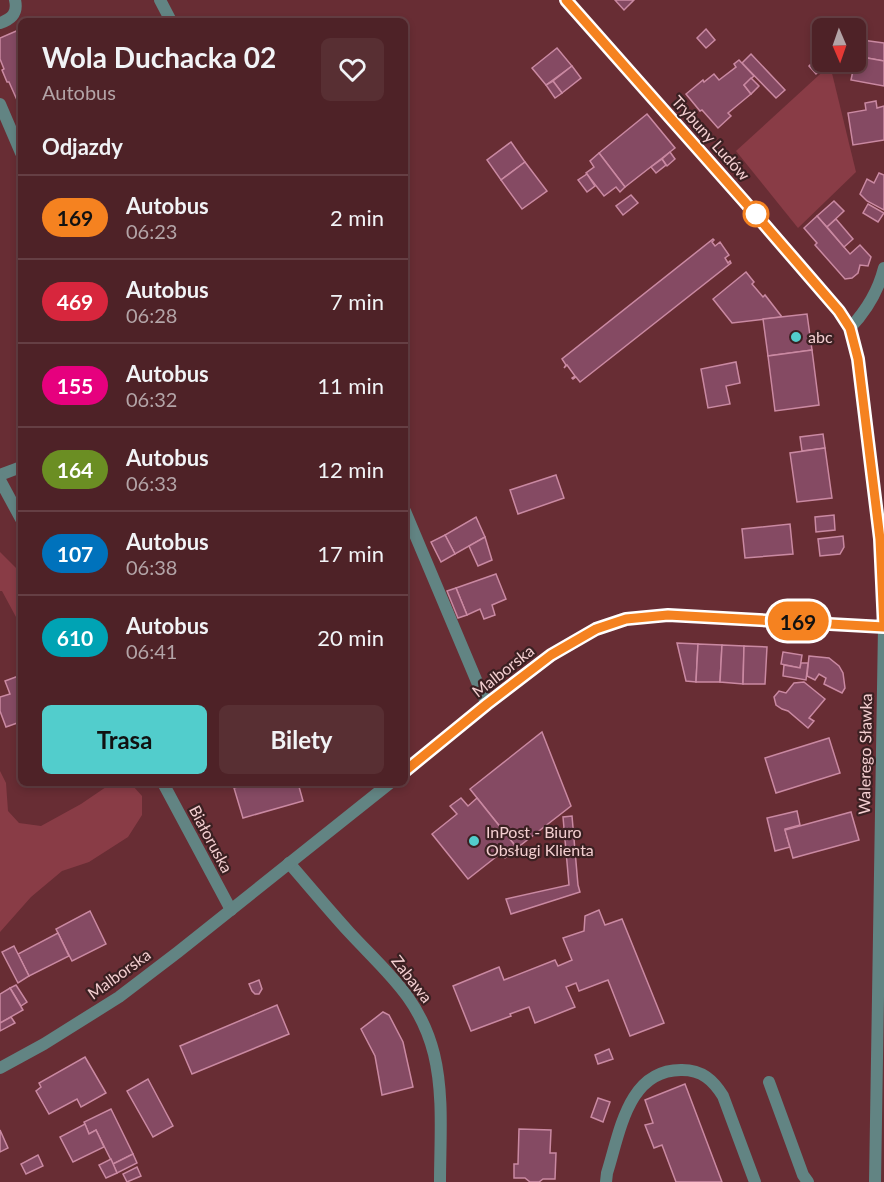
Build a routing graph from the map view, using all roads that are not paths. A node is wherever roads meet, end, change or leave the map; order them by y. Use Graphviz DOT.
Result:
graph roads {
  1 [pos="15,0"];
  2 [pos="160,0"];
  3 [pos="566,0"];
  4 [pos="169,18"];
  5 [pos="0,23"];
  6 [pos="0,104"];
  7 [pos="17,131"];
  8 [pos="884,268"];
  9 [pos="850,328"];
  10 [pos="18,469"];
  11 [pos="0,478"];
  12 [pos="18,513"];
  13 [pos="408,517"];
  14 [pos="884,627"];
  15 [pos="487,704"];
  16 [pos="408,769"];
  17 [pos="164,786"];
  18 [pos="386,786"];
  19 [pos="289,863"];
  20 [pos="231,910"];
  21 [pos="881,981"];
  22 [pos="0,1068"];
  23 [pos="768,1082"];
  24 [pos="440,1182"];
  25 [pos="606,1182"];
  26 [pos="755,1182"];
  27 [pos="808,1182"];
  28 [pos="875,1182"];
  1 -- 5 [label="street"];
  2 -- 4 [label="street"];
  3 -- 9 [label="street, Trybuny Ludów"];
  6 -- 7 [label="street"];
  8 -- 9 [label="street"];
  9 -- 14 [label="street, Walerego Sławka"];
  10 -- 11 [label="street"];
  11 -- 12 [label="street"];
  13 -- 15 [label="street"];
  14 -- 15 [label="street, Malborska"];
  14 -- 21 [label="street, Walerego Sławka"];
  15 -- 16 [label="street, Malborska"];
  17 -- 20 [label="street, Białoruska"];
  18 -- 19 [label="street, Malborska"];
  19 -- 20 [label="street, Malborska"];
  19 -- 24 [label="street, Zabawa"];
  20 -- 22 [label="street, Malborska"];
  21 -- 28 [label="street, Walerego Sławka"];
  23 -- 27 [label="street"];
  25 -- 26 [label="street"];
}
